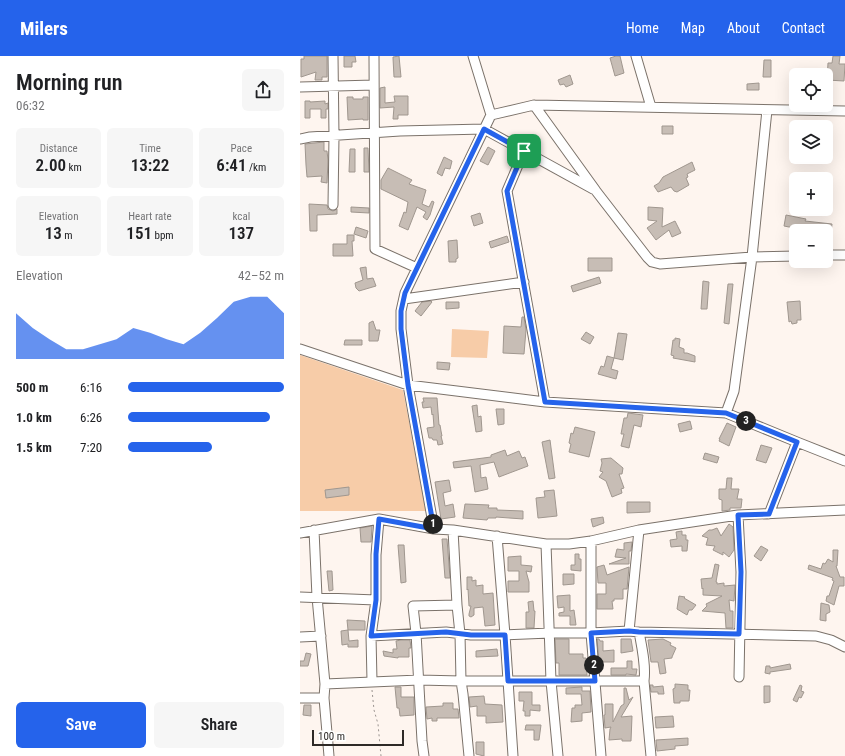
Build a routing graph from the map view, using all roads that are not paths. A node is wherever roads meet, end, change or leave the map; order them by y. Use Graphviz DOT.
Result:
graph roads {
  1 [pos="333,56"];
  2 [pos="374,56"];
  3 [pos="474,56"];
  4 [pos="636,56"];
  5 [pos="374,85"];
  6 [pos="334,86"];
  7 [pos="300,87"];
  8 [pos="534,105"];
  9 [pos="651,107"];
  10 [pos="767,110"];
  11 [pos="845,111"];
  12 [pos="491,115"];
  13 [pos="484,129"];
  14 [pos="375,133"];
  15 [pos="334,136"];
  16 [pos="300,139"];
  17 [pos="524,151"];
  18 [pos="596,191"];
  19 [pos="333,205"];
  20 [pos="833,255"];
  21 [pos="845,255"];
  22 [pos="789,256"];
  23 [pos="752,257"];
  24 [pos="417,268"];
  25 [pos="524,282"];
  26 [pos="404,299"];
  27 [pos="300,348"];
  28 [pos="408,385"];
  29 [pos="545,402"];
  30 [pos="726,413"];
  31 [pos="797,442"];
  32 [pos="845,461"];
  33 [pos="845,510"];
  34 [pos="769,514"];
  35 [pos="738,515"];
  36 [pos="379,519"];
  37 [pos="434,529"];
  38 [pos="314,530"];
  39 [pos="453,530"];
  40 [pos="639,530"];
  41 [pos="300,533"];
  42 [pos="497,536"];
  43 [pos="591,541"];
  44 [pos="546,544"];
  45 [pos="300,597"];
  46 [pos="317,597"];
  47 [pos="376,600"];
  48 [pos="457,605"];
  49 [pos="629,631"];
  50 [pos="639,632"];
  51 [pos="416,633"];
  52 [pos="550,633"];
  53 [pos="591,633"];
  54 [pos="460,634"];
  55 [pos="739,634"];
  56 [pos="505,635"];
  57 [pos="321,636"];
  58 [pos="371,636"];
  59 [pos="300,637"];
  60 [pos="845,647"];
  61 [pos="739,677"];
  62 [pos="419,680"];
  63 [pos="372,681"];
  64 [pos="461,681"];
  65 [pos="508,681"];
  66 [pos="551,681"];
  67 [pos="595,681"];
  68 [pos="644,681"];
  69 [pos="325,684"];
  70 [pos="300,698"];
  71 [pos="324,698"];
  72 [pos="328,756"];
  73 [pos="424,756"];
  74 [pos="469,756"];
  75 [pos="513,756"];
  76 [pos="558,756"];
  77 [pos="601,756"];
  78 [pos="651,756"];
  1 -- 6 [label="street"];
  2 -- 5 [label="street"];
  3 -- 12 [label="street"];
  4 -- 9 [label="street"];
  5 -- 6 [label="street"];
  5 -- 14 [label="street"];
  6 -- 7 [label="street"];
  6 -- 15 [label="street"];
  8 -- 9 [label="street"];
  8 -- 12 [label="street"];
  8 -- 18 [label="street"];
  9 -- 10 [label="street"];
  10 -- 11 [label="street"];
  10 -- 23 [label="street"];
  12 -- 13 [label="street"];
  13 -- 14 [label="street"];
  13 -- 17 [label="street"];
  13 -- 24 [label="street"];
  14 -- 15 [label="street"];
  14 -- 24 [label="street"];
  15 -- 16 [label="street"];
  15 -- 19 [label="street"];
  17 -- 18 [label="street"];
  17 -- 25 [label="street"];
  18 -- 23 [label="street"];
  20 -- 21 [label="street"];
  22 -- 23 [label="street"];
  23 -- 30 [label="street"];
  24 -- 26 [label="street"];
  25 -- 26 [label="street"];
  25 -- 29 [label="street"];
  26 -- 28 [label="street"];
  27 -- 28 [label="street"];
  28 -- 29 [label="street"];
  28 -- 37 [label="street"];
  29 -- 30 [label="street"];
  30 -- 31 [label="street"];
  31 -- 32 [label="street"];
  31 -- 34 [label="street"];
  33 -- 34 [label="street"];
  34 -- 35 [label="street"];
  35 -- 40 [label="street"];
  35 -- 55 [label="street"];
  36 -- 37 [label="street"];
  36 -- 38 [label="street"];
  36 -- 47 [label="street"];
  37 -- 39 [label="street"];
  38 -- 41 [label="street"];
  38 -- 46 [label="street"];
  39 -- 42 [label="street"];
  39 -- 48 [label="street"];
  40 -- 43 [label="street"];
  40 -- 49 [label="street"];
  42 -- 44 [label="street"];
  42 -- 56 [label="street"];
  43 -- 44 [label="street"];
  43 -- 53 [label="street"];
  44 -- 52 [label="street"];
  45 -- 46 [label="street"];
  46 -- 47 [label="street"];
  46 -- 57 [label="street"];
  47 -- 58 [label="street"];
  48 -- 51 [label="street"];
  48 -- 54 [label="street"];
  49 -- 50 [label="street"];
  49 -- 53 [label="street"];
  50 -- 55 [label="street"];
  50 -- 68 [label="street"];
  51 -- 54 [label="street"];
  51 -- 58 [label="street"];
  51 -- 62 [label="street"];
  52 -- 53 [label="street"];
  52 -- 56 [label="street"];
  52 -- 66 [label="street"];
  53 -- 67 [label="street"];
  54 -- 56 [label="street"];
  54 -- 64 [label="street"];
  55 -- 60 [label="street"];
  55 -- 61 [label="street"];
  56 -- 65 [label="street"];
  57 -- 59 [label="street"];
  57 -- 69 [label="street"];
  58 -- 63 [label="street"];
  62 -- 63 [label="street"];
  62 -- 64 [label="street"];
  62 -- 73 [label="street"];
  63 -- 69 [label="street"];
  64 -- 65 [label="street"];
  64 -- 74 [label="street"];
  65 -- 66 [label="street"];
  65 -- 75 [label="street"];
  66 -- 67 [label="street"];
  66 -- 76 [label="street"];
  67 -- 68 [label="street"];
  67 -- 77 [label="street"];
  68 -- 78 [label="street"];
  69 -- 71 [label="street"];
  70 -- 71 [label="street"];
  71 -- 72 [label="street"];
}
